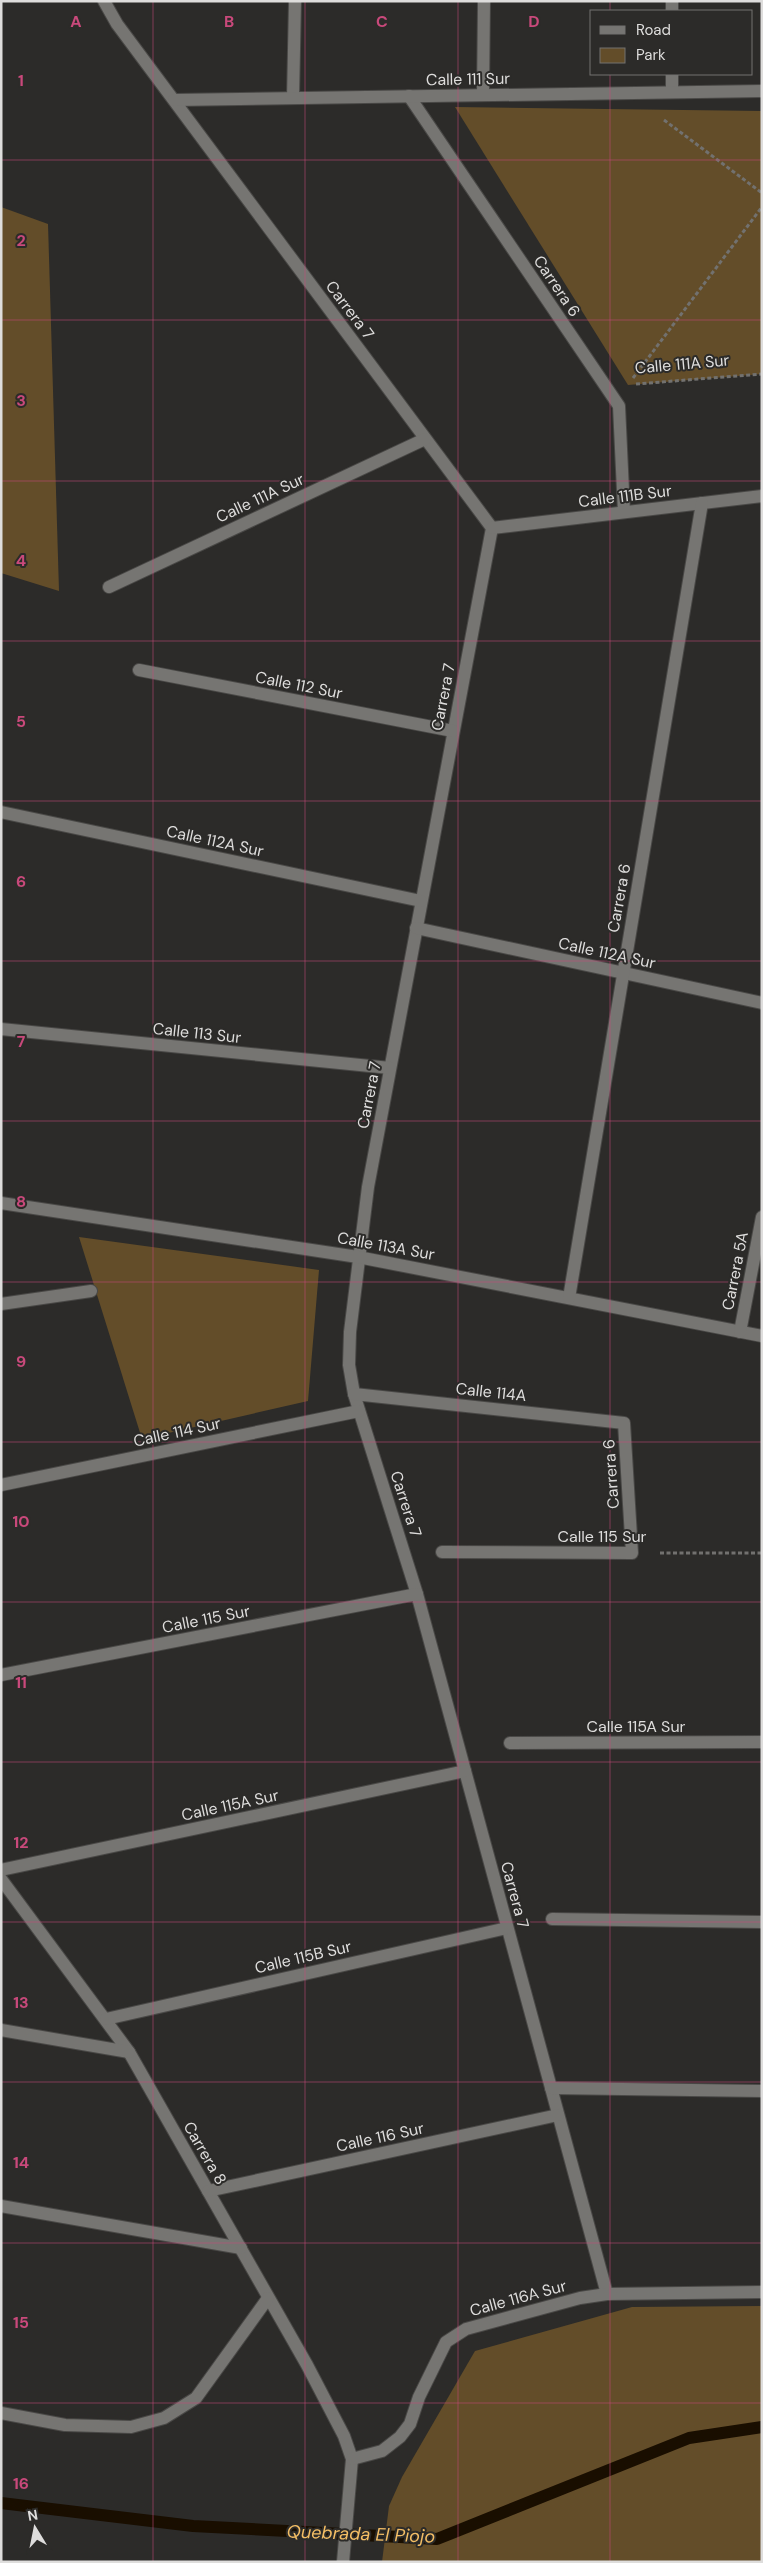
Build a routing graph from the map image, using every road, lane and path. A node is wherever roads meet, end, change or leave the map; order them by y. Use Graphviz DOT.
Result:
graph roads {
  1 [pos="104,1"];
  2 [pos="294,1"];
  3 [pos="484,1"];
  4 [pos="672,75"];
  5 [pos="762,91"];
  6 [pos="672,92"];
  7 [pos="628,93"];
  8 [pos="410,96"];
  9 [pos="483,96"];
  10 [pos="293,98"];
  11 [pos="174,100"];
  12 [pos="762,193"];
  13 [pos="762,207"];
  14 [pos="762,374"];
  15 [pos="425,439"];
  16 [pos="762,496"];
  17 [pos="702,503"];
  18 [pos="624,512"];
  19 [pos="492,528"];
  20 [pos="108,587"];
  21 [pos="139,670"];
  22 [pos="454,732"];
  23 [pos="1,812"];
  24 [pos="421,901"];
  25 [pos="416,928"];
  26 [pos="622,972"];
  27 [pos="762,1003"];
  28 [pos="1,1029"];
  29 [pos="390,1068"];
  30 [pos="1,1203"];
  31 [pos="762,1216"];
  32 [pos="358,1257"];
  33 [pos="91,1291"];
  34 [pos="569,1298"];
  35 [pos="1,1304"];
  36 [pos="740,1332"];
  37 [pos="762,1336"];
  38 [pos="354,1394"];
  39 [pos="359,1411"];
  40 [pos="624,1423"];
  41 [pos="1,1486"];
  42 [pos="442,1552"];
  43 [pos="632,1553"];
  44 [pos="762,1553"];
  45 [pos="417,1594"];
  46 [pos="1,1675"];
  47 [pos="762,1742"];
  48 [pos="510,1743"];
  49 [pos="465,1771"];
  50 [pos="1,1870"];
  51 [pos="1,1879"];
  52 [pos="552,1919"];
  53 [pos="762,1922"];
  54 [pos="507,1928"];
  55 [pos="106,2019"];
  56 [pos="1,2030"];
  57 [pos="129,2052"];
  58 [pos="551,2088"];
  59 [pos="762,2091"];
  60 [pos="558,2115"];
  61 [pos="208,2191"];
  62 [pos="1,2206"];
  63 [pos="241,2248"];
  64 [pos="762,2292"];
  65 [pos="607,2294"];
  66 [pos="268,2298"];
  67 [pos="1,2413"];
  68 [pos="352,2459"];
  69 [pos="343,2562"];
  1 -- 11 [label="street, Carrera 7"];
  2 -- 10 [label="street"];
  3 -- 9 [label="street"];
  4 -- 6 [label="street"];
  5 -- 6 [label="street, Calle 111 Sur"];
  6 -- 7 [label="street, Calle 111 Sur"];
  7 -- 9 [label="street, Calle 111 Sur"];
  7 -- 12 [label="path"];
  8 -- 9 [label="street, Calle 111 Sur"];
  8 -- 10 [label="street, Calle 111 Sur"];
  8 -- 18 [label="street, Carrera 6"];
  10 -- 11 [label="street, Calle 111 Sur"];
  11 -- 15 [label="street, Carrera 7"];
  13 -- 14 [label="path, Calle 111A Sur"];
  15 -- 19 [label="street, Carrera 7"];
  15 -- 20 [label="street, Calle 111A Sur"];
  16 -- 17 [label="street, Calle 111B Sur"];
  17 -- 18 [label="street, Calle 111B Sur"];
  17 -- 26 [label="street, Carrera 6"];
  18 -- 19 [label="street, Calle 111B Sur"];
  19 -- 22 [label="street, Carrera 7"];
  21 -- 22 [label="street, Calle 112 Sur"];
  22 -- 24 [label="street, Carrera 7"];
  23 -- 24 [label="street, Calle 112A Sur"];
  24 -- 25 [label="street, Carrera 7"];
  25 -- 26 [label="street, Calle 112A Sur"];
  25 -- 29 [label="street, Carrera 7"];
  26 -- 27 [label="street, Calle 112A Sur"];
  26 -- 34 [label="street, Carrera 6"];
  28 -- 29 [label="street, Calle 113 Sur"];
  29 -- 32 [label="street, Carrera 7"];
  30 -- 32 [label="street, Calle 113A Sur"];
  31 -- 36 [label="street, Carrera 5A"];
  32 -- 34 [label="street, Calle 113A Sur"];
  32 -- 38 [label="street, Carrera 7"];
  33 -- 35 [label="street"];
  34 -- 36 [label="street, Calle 113A Sur"];
  36 -- 37 [label="street, Calle 113A Sur"];
  38 -- 39 [label="street, Carrera 7"];
  38 -- 40 [label="street, Calle 114A"];
  39 -- 41 [label="street, Calle 114 Sur"];
  39 -- 45 [label="street, Carrera 7"];
  40 -- 43 [label="street, Carrera 6"];
  42 -- 43 [label="street, Calle 115 Sur"];
  43 -- 44 [label="path, Calle 115 Sur"];
  45 -- 46 [label="street, Calle 115 Sur"];
  45 -- 49 [label="street, Carrera 7"];
  47 -- 48 [label="street, Calle 115A Sur"];
  49 -- 50 [label="street, Calle 115A Sur"];
  49 -- 54 [label="street, Carrera 7"];
  51 -- 55 [label="street, Carrera 8"];
  52 -- 53 [label="street"];
  54 -- 55 [label="street, Calle 115B Sur"];
  54 -- 58 [label="street, Carrera 7"];
  55 -- 57 [label="street, Carrera 8"];
  56 -- 57 [label="street"];
  57 -- 61 [label="street, Carrera 8"];
  58 -- 59 [label="street"];
  58 -- 60 [label="street, Carrera 7"];
  60 -- 61 [label="street, Calle 116 Sur"];
  60 -- 65 [label="street, Carrera 7"];
  61 -- 63 [label="street, Carrera 8"];
  62 -- 63 [label="street"];
  63 -- 66 [label="street, Carrera 8"];
  64 -- 65 [label="street, Calle 116A Sur"];
  65 -- 68 [label="street, Calle 116A Sur"];
  66 -- 67 [label="street"];
  66 -- 68 [label="street, Carrera 8"];
  68 -- 69 [label="street"];
}
